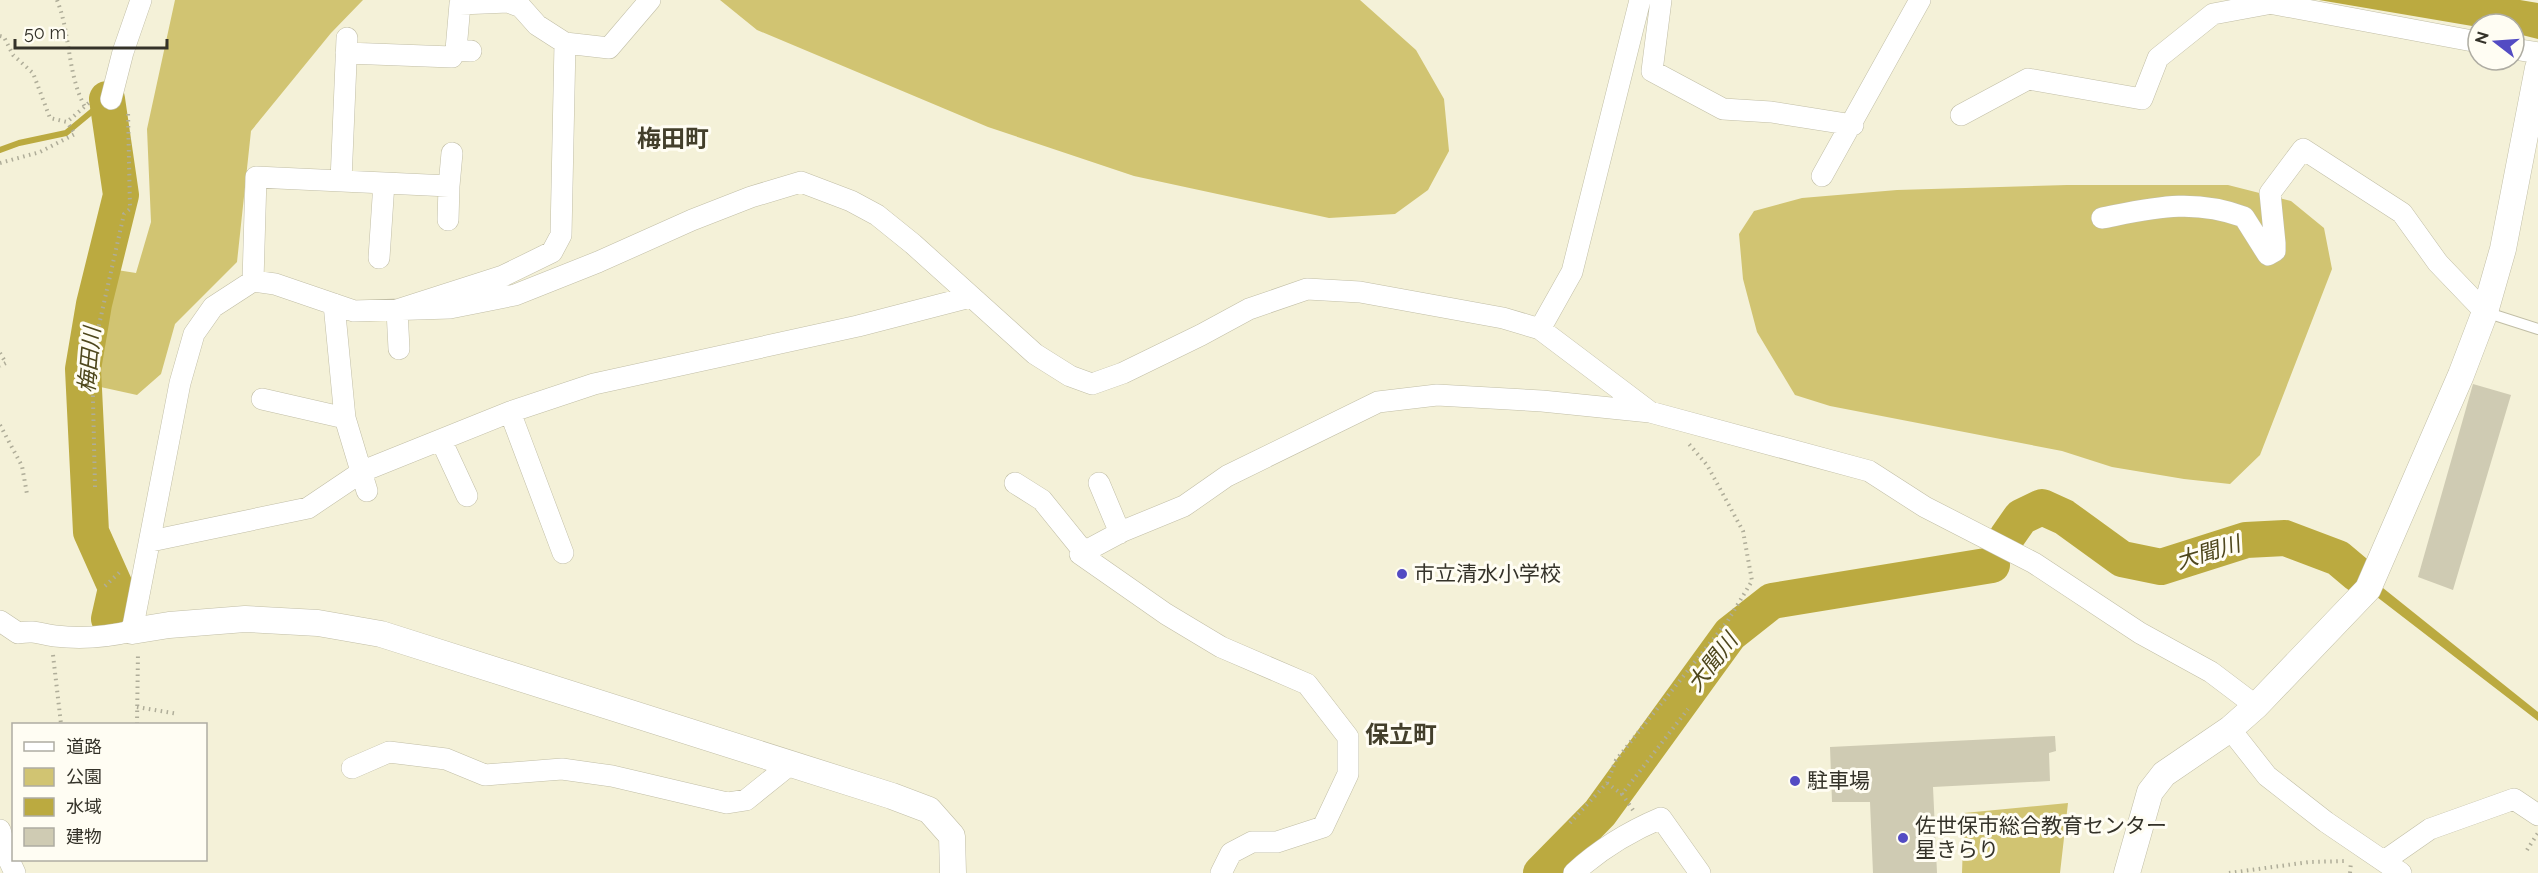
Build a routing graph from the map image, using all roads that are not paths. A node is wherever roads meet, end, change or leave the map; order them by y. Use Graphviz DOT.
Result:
graph roads {
  1 [pos="141,0"];
  2 [pos="650,0"];
  3 [pos="1640,0"];
  4 [pos="1661,0"];
  5 [pos="1920,0"];
  6 [pos="2260,2"];
  7 [pos="2466,40"];
  8 [pos="565,43"];
  9 [pos="2538,68"];
  10 [pos="120,103"];
  11 [pos="1960,115"];
  12 [pos="1853,125"];
  13 [pos="452,153"];
  14 [pos="1822,176"];
  15 [pos="341,181"];
  16 [pos="384,183"];
  17 [pos="449,186"];
  18 [pos="2102,218"];
  19 [pos="448,220"];
  20 [pos="373,248"];
  21 [pos="253,281"];
  22 [pos="970,297"];
  23 [pos="334,304"];
  24 [pos="397,310"];
  25 [pos="2485,312"];
  26 [pos="1540,329"];
  27 [pos="2538,329"];
  28 [pos="399,349"];
  29 [pos="262,399"];
  30 [pos="510,412"];
  31 [pos="1650,412"];
  32 [pos="345,418"];
  33 [pos="441,440"];
  34 [pos="365,481"];
  35 [pos="1015,483"];
  36 [pos="1099,483"];
  37 [pos="466,496"];
  38 [pos="1120,533"];
  39 [pos="152,541"];
  40 [pos="1084,552"];
  41 [pos="563,553"];
  42 [pos="0,621"];
  43 [pos="132,631"];
  44 [pos="2256,706"];
  45 [pos="2230,729"];
  46 [pos="792,763"];
  47 [pos="351,768"];
  48 [pos="2538,815"];
  49 [pos="0,830"];
  50 [pos="2392,867"];
  51 [pos="15,873"];
  52 [pos="953,873"];
  53 [pos="1221,873"];
  54 [pos="1574,873"];
  55 [pos="1700,873"];
  56 [pos="2127,873"];
  1 -- 10 [label="street"];
  2 -- 8 [label="street"];
  3 -- 26 [label="street"];
  4 -- 12 [label="street"];
  5 -- 12 [label="street"];
  6 -- 7 [label="street"];
  6 -- 11 [label="street"];
  8 -- 15 [label="street"];
  8 -- 24 [label="street"];
  9 -- 25 [label="street"];
  12 -- 14 [label="street"];
  13 -- 17 [label="street"];
  15 -- 16 [label="street"];
  15 -- 21 [label="street"];
  16 -- 17 [label="street"];
  16 -- 20 [label="street"];
  17 -- 19 [label="street"];
  18 -- 25 [label="street"];
  21 -- 23 [label="street"];
  21 -- 39 [label="street"];
  22 -- 24 [label="street"];
  22 -- 26 [label="street"];
  22 -- 30 [label="street"];
  23 -- 24 [label="street"];
  23 -- 32 [label="street"];
  24 -- 28 [label="street"];
  25 -- 27 [label="lane"];
  25 -- 44 [label="street"];
  26 -- 31 [label="street"];
  29 -- 32 [label="street"];
  30 -- 33 [label="street"];
  30 -- 41 [label="street"];
  31 -- 38 [label="street"];
  31 -- 44 [label="street"];
  32 -- 34 [label="street"];
  33 -- 34 [label="street"];
  33 -- 37 [label="street"];
  34 -- 39 [label="street"];
  35 -- 40 [label="street"];
  36 -- 38 [label="street"];
  38 -- 40 [label="street"];
  39 -- 43 [label="street"];
  40 -- 53 [label="street"];
  42 -- 43 [label="street"];
  43 -- 46 [label="street"];
  44 -- 45 [label="street"];
  45 -- 50 [label="street"];
  45 -- 56 [label="street"];
  46 -- 47 [label="street"];
  46 -- 52 [label="street"];
  48 -- 50 [label="street"];
  49 -- 51 [label="street"];
  54 -- 55 [label="street"];
}
